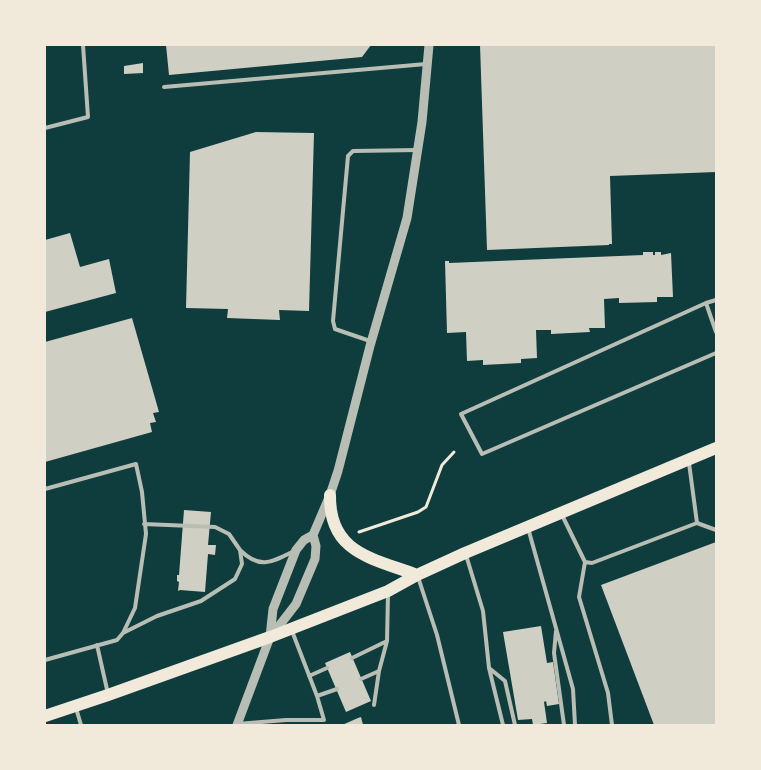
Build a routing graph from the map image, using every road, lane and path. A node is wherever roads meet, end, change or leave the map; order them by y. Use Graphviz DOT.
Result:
graph roads {
  1 [pos="83,45"];
  2 [pos="429,45"];
  3 [pos="428,64"];
  4 [pos="164,87"];
  5 [pos="45,128"];
  6 [pos="417,150"];
  7 [pos="716,300"];
  8 [pos="706,303"];
  9 [pos="716,332"];
  10 [pos="372,342"];
  11 [pos="716,353"];
  12 [pos="716,448"];
  13 [pos="454,452"];
  14 [pos="688,459"];
  15 [pos="45,489"];
  16 [pos="330,495"];
  17 [pos="561,513"];
  18 [pos="697,523"];
  19 [pos="144,524"];
  20 [pos="528,527"];
  21 [pos="716,530"];
  22 [pos="359,532"];
  23 [pos="314,535"];
  24 [pos="240,550"];
  25 [pos="296,550"];
  26 [pos="465,553"];
  27 [pos="585,562"];
  28 [pos="417,575"];
  29 [pos="388,591"];
  30 [pos="556,628"];
  31 [pos="291,629"];
  32 [pos="123,633"];
  33 [pos="270,637"];
  34 [pos="387,642"];
  35 [pos="97,645"];
  36 [pos="352,658"];
  37 [pos="45,660"];
  38 [pos="327,668"];
  39 [pos="489,668"];
  40 [pos="380,670"];
  41 [pos="309,676"];
  42 [pos="361,678"];
  43 [pos="336,689"];
  44 [pos="108,695"];
  45 [pos="317,696"];
  46 [pos="374,705"];
  47 [pos="76,706"];
  48 [pos="45,716"];
  49 [pos="81,725"];
  50 [pos="237,725"];
  51 [pos="458,725"];
  52 [pos="503,725"];
  53 [pos="515,725"];
  54 [pos="564,725"];
  55 [pos="575,725"];
  56 [pos="612,725"];
  1 -- 5 [label="lane"];
  2 -- 3 [label="street"];
  3 -- 4 [label="lane"];
  3 -- 6 [label="street"];
  6 -- 10 [label="street"];
  6 -- 10 [label="lane"];
  7 -- 8 [label="lane"];
  8 -- 9 [label="lane"];
  8 -- 11 [label="lane"];
  10 -- 16 [label="street"];
  12 -- 14 [label="main road"];
  13 -- 22 [label="path"];
  14 -- 17 [label="main road"];
  14 -- 18 [label="lane"];
  15 -- 19 [label="lane"];
  16 -- 23 [label="street"];
  16 -- 28 [label="main road"];
  17 -- 20 [label="main road"];
  17 -- 27 [label="lane"];
  18 -- 21 [label="lane"];
  18 -- 27 [label="lane"];
  19 -- 24 [label="lane"];
  19 -- 32 [label="lane"];
  20 -- 26 [label="main road"];
  20 -- 30 [label="lane"];
  23 -- 25 [label="street"];
  23 -- 33 [label="street"];
  24 -- 25 [label="lane"];
  24 -- 32 [label="lane"];
  25 -- 33 [label="street"];
  26 -- 28 [label="main road"];
  26 -- 39 [label="lane"];
  27 -- 56 [label="lane"];
  28 -- 29 [label="main road"];
  28 -- 51 [label="lane"];
  29 -- 31 [label="main road"];
  29 -- 34 [label="lane"];
  30 -- 54 [label="lane"];
  30 -- 55 [label="lane"];
  31 -- 33 [label="main road"];
  31 -- 41 [label="lane"];
  32 -- 35 [label="lane"];
  33 -- 44 [label="main road"];
  33 -- 50 [label="street"];
  34 -- 36 [label="lane"];
  34 -- 40 [label="lane"];
  35 -- 37 [label="lane"];
  35 -- 44 [label="lane"];
  38 -- 41 [label="lane"];
  39 -- 52 [label="lane"];
  39 -- 53 [label="lane"];
  40 -- 42 [label="lane"];
  40 -- 46 [label="lane"];
  41 -- 45 [label="lane"];
  43 -- 45 [label="lane"];
  44 -- 47 [label="main road"];
  45 -- 50 [label="lane"];
  47 -- 48 [label="main road"];
  47 -- 49 [label="lane"];
}
